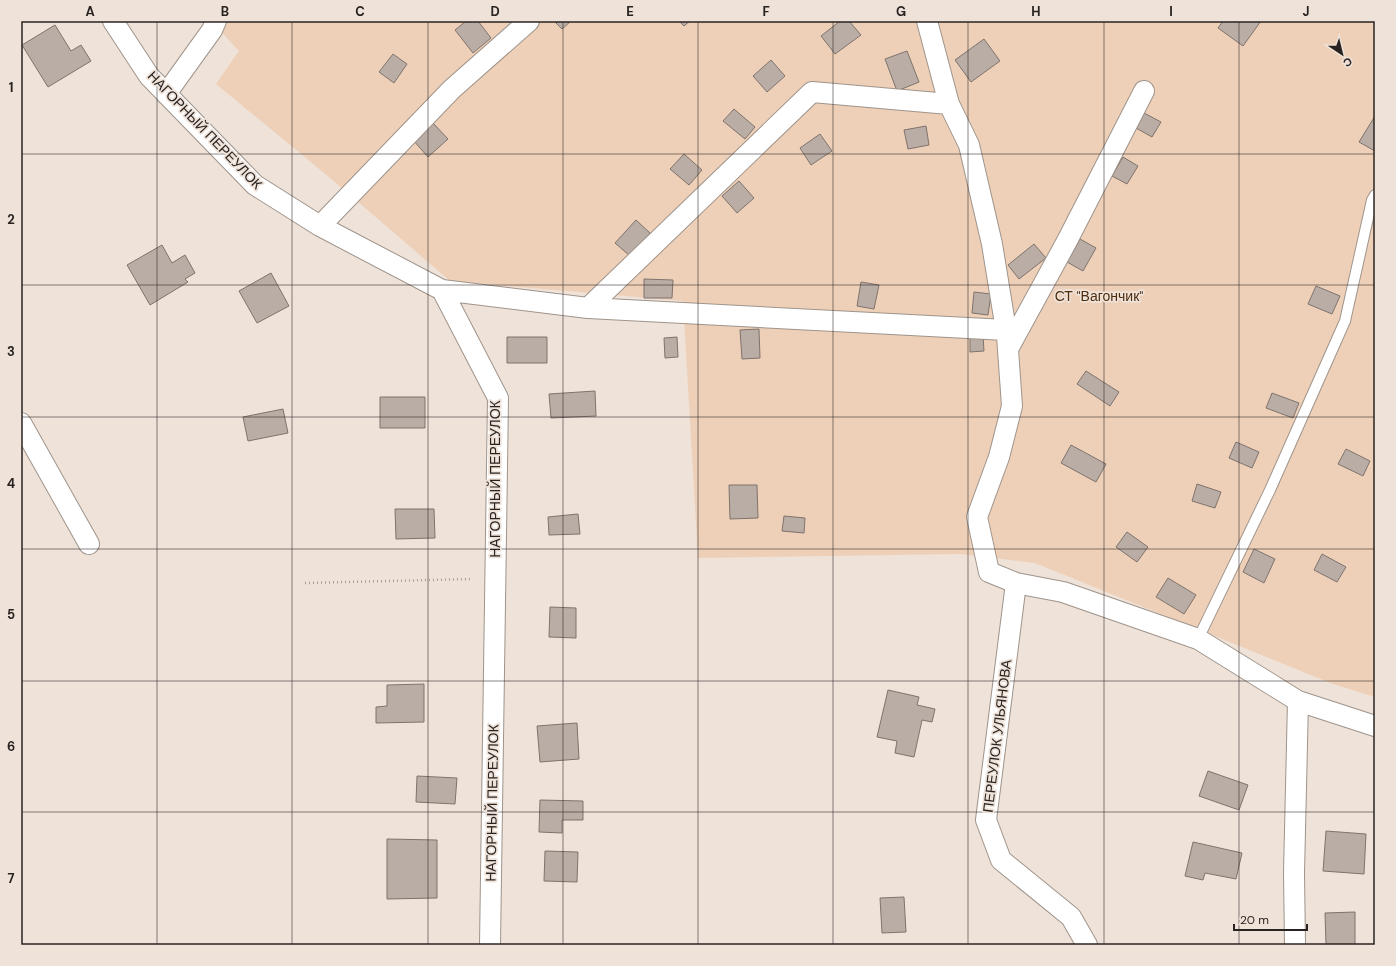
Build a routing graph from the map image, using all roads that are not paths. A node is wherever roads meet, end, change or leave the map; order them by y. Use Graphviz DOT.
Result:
graph roads {
  1 [pos="114,21"];
  2 [pos="216,21"];
  3 [pos="529,21"];
  4 [pos="927,21"];
  5 [pos="1144,91"];
  6 [pos="166,94"];
  7 [pos="949,104"];
  8 [pos="1375,195"];
  9 [pos="320,226"];
  10 [pos="442,290"];
  11 [pos="588,308"];
  12 [pos="1007,339"];
  13 [pos="21,423"];
  14 [pos="89,544"];
  15 [pos="1016,583"];
  16 [pos="1198,638"];
  17 [pos="1298,701"];
  18 [pos="1375,726"];
  19 [pos="490,945"];
  20 [pos="1087,945"];
  21 [pos="1295,945"];
  1 -- 6 [label="street, НАГОРНЫЙ ПЕРЕУЛОК"];
  2 -- 6 [label="street"];
  3 -- 9 [label="street"];
  4 -- 7 [label="street"];
  5 -- 12 [label="street"];
  6 -- 9 [label="street, НАГОРНЫЙ ПЕРЕУЛОК"];
  7 -- 11 [label="street"];
  7 -- 12 [label="street"];
  8 -- 16 [label="lane"];
  9 -- 10 [label="street, НАГОРНЫЙ ПЕРЕУЛОК"];
  10 -- 11 [label="street"];
  10 -- 19 [label="street, НАГОРНЫЙ ПЕРЕУЛОК"];
  11 -- 12 [label="street"];
  12 -- 15 [label="street"];
  13 -- 14 [label="street"];
  15 -- 16 [label="street"];
  15 -- 20 [label="street, ПЕРЕУЛОК УЛЬЯНОВА"];
  16 -- 17 [label="street"];
  17 -- 18 [label="street"];
  17 -- 21 [label="street"];
}
